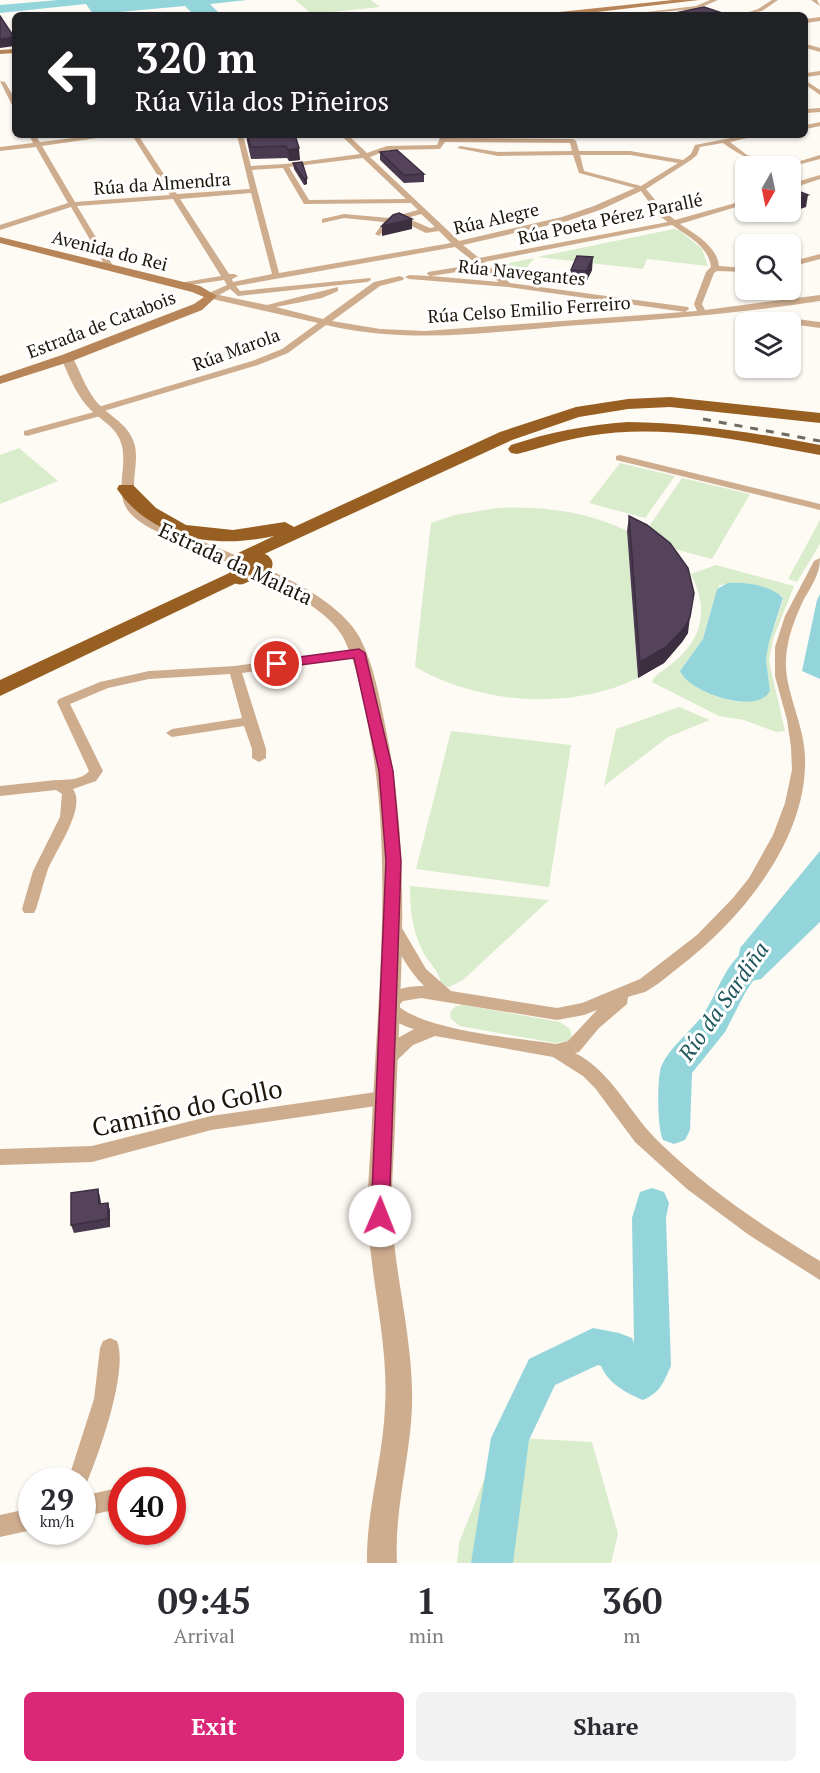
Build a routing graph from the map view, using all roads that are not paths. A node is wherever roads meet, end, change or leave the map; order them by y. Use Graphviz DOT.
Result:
graph roads {
  1 [pos="695,0"];
  2 [pos="815,0"];
  3 [pos="710,1"];
  4 [pos="757,1"];
  5 [pos="773,2"];
  6 [pos="820,4"];
  7 [pos="579,12"];
  8 [pos="652,12"];
  9 [pos="753,12"];
  10 [pos="3,82"];
  11 [pos="12,99"];
  12 [pos="34,138"];
  13 [pos="89,138"];
  14 [pos="137,138"];
  15 [pos="241,138"];
  16 [pos="347,138"];
  17 [pos="695,138"];
  18 [pos="740,138"];
  19 [pos="442,141"];
  20 [pos="724,141"];
  21 [pos="38,144"];
  22 [pos="697,146"];
  23 [pos="9,148"];
  24 [pos="0,149"];
  25 [pos="576,154"];
  26 [pos="366,155"];
  27 [pos="0,156"];
  28 [pos="745,156"];
  29 [pos="820,157"];
  30 [pos="277,159"];
  31 [pos="684,162"];
  32 [pos="248,164"];
  33 [pos="285,166"];
  34 [pos="801,167"];
  35 [pos="801,172"];
  36 [pos="820,178"];
  37 [pos="801,185"];
  38 [pos="642,188"];
  39 [pos="254,191"];
  40 [pos="175,197"];
  41 [pos="412,201"];
  42 [pos="307,202"];
  43 [pos="72,204"];
  44 [pos="735,207"];
  45 [pos="423,211"];
  46 [pos="344,216"];
  47 [pos="400,217"];
  48 [pos="389,220"];
  49 [pos="326,221"];
  50 [pos="676,224"];
  51 [pos="0,228"];
  52 [pos="441,228"];
  53 [pos="379,234"];
  54 [pos="0,240"];
  55 [pos="457,244"];
  56 [pos="818,258"];
  57 [pos="801,262"];
  58 [pos="482,263"];
  59 [pos="715,268"];
  60 [pos="111,269"];
  61 [pos="735,269"];
  62 [pos="275,272"];
  63 [pos="284,275"];
  64 [pos="226,276"];
  65 [pos="404,278"];
  66 [pos="213,280"];
  67 [pos="374,282"];
  68 [pos="179,285"];
  69 [pos="231,285"];
  70 [pos="508,285"];
  71 [pos="335,289"];
  72 [pos="211,296"];
  73 [pos="241,297"];
  74 [pos="820,298"];
  75 [pos="270,307"];
  76 [pos="717,312"];
  77 [pos="702,313"];
  78 [pos="326,321"];
  79 [pos="820,325"];
  80 [pos="67,358"];
  81 [pos="0,380"];
  82 [pos="820,401"];
  83 [pos="100,412"];
  84 [pos="820,418"];
  85 [pos="820,425"];
  86 [pos="27,433"];
  87 [pos="820,450"];
  88 [pos="620,458"];
  89 [pos="435,469"];
  90 [pos="458,470"];
  91 [pos="126,489"];
  92 [pos="820,507"];
  93 [pos="337,514"];
  94 [pos="820,561"];
  95 [pos="243,566"];
  96 [pos="359,653"];
  97 [pos="235,669"];
  98 [pos="0,674"];
  99 [pos="0,689"];
  100 [pos="249,721"];
  101 [pos="172,734"];
  102 [pos="259,758"];
  103 [pos="63,787"];
  104 [pos="0,791"];
  105 [pos="29,909"];
  106 [pos="391,920"];
  107 [pos="646,983"];
  108 [pos="447,995"];
  109 [pos="388,1007"];
  110 [pos="437,1029"];
  111 [pos="556,1051"];
  112 [pos="385,1060"];
  113 [pos="383,1098"];
  114 [pos="0,1157"];
  115 [pos="820,1271"];
  116 [pos="110,1348"];
  117 [pos="83,1467"];
  118 [pos="18,1522"];
  119 [pos="0,1526"];
  120 [pos="382,1563"];
  1 -- 7 [label="main road"];
  2 -- 6 [label="street"];
  3 -- 8 [label="street"];
  4 -- 5 [label="street"];
  5 -- 9 [label="street"];
  10 -- 11 [label="street"];
  12 -- 21 [label="street"];
  13 -- 21 [label="street"];
  14 -- 40 [label="street"];
  15 -- 32 [label="street"];
  16 -- 26 [label="street"];
  17 -- 22 [label="street"];
  18 -- 20 [label="street"];
  19 -- 25 [label="street"];
  19 -- 25 [label="street"];
  19 -- 26 [label="street"];
  20 -- 22 [label="street"];
  20 -- 28 [label="street"];
  21 -- 23 [label="street"];
  21 -- 43 [label="street"];
  22 -- 31 [label="street, Rúa Alegre"];
  23 -- 24 [label="street"];
  23 -- 27 [label="street"];
  25 -- 31 [label="street"];
  25 -- 38 [label="street"];
  26 -- 33 [label="street"];
  26 -- 41 [label="street"];
  29 -- 34 [label="street"];
  30 -- 32 [label="street"];
  31 -- 38 [label="street, Rúa Alegre"];
  32 -- 33 [label="street"];
  32 -- 39 [label="street"];
  33 -- 42 [label="street"];
  35 -- 36 [label="street"];
  36 -- 37 [label="street"];
  38 -- 50 [label="street"];
  38 -- 55 [label="street, Rúa Alegre"];
  39 -- 40 [label="street, Rúa da Almendra"];
  39 -- 62 [label="street"];
  40 -- 43 [label="street, Rúa da Almendra"];
  40 -- 64 [label="street"];
  41 -- 42 [label="street"];
  41 -- 45 [label="street"];
  42 -- 46 [label="street"];
  43 -- 51 [label="street, Rúa da Almendra"];
  43 -- 60 [label="street"];
  44 -- 50 [label="street, Rúa Poeta Pérez Parallé"];
  45 -- 47 [label="street"];
  45 -- 52 [label="street"];
  46 -- 48 [label="street"];
  46 -- 49 [label="street"];
  47 -- 48 [label="street"];
  47 -- 52 [label="street"];
  48 -- 53 [label="street"];
  50 -- 58 [label="street, Rúa Poeta Pérez Parallé"];
  50 -- 59 [label="street"];
  52 -- 55 [label="street"];
  54 -- 60 [label="main road, Avenida do Rei"];
  55 -- 58 [label="street"];
  55 -- 63 [label="street, Rúa Alegre"];
  56 -- 57 [label="street"];
  58 -- 65 [label="street, Rúa Navegantes"];
  58 -- 70 [label="street"];
  59 -- 61 [label="street"];
  59 -- 77 [label="street"];
  60 -- 68 [label="main road, Avenida do Rei"];
  62 -- 63 [label="street, Rúa Alegre"];
  62 -- 64 [label="street"];
  63 -- 69 [label="street, Rúa Alegre"];
  64 -- 66 [label="street"];
  64 -- 69 [label="street"];
  65 -- 67 [label="street, Rúa Navegantes"];
  65 -- 70 [label="street, Rúa Navegantes"];
  66 -- 68 [label="street"];
  66 -- 72 [label="street"];
  67 -- 73 [label="street, Rúa Navegantes"];
  67 -- 78 [label="street, Rúa Marola"];
  68 -- 72 [label="main road, Avenida do Rei"];
  69 -- 72 [label="street, Rúa Alegre"];
  69 -- 73 [label="street"];
  70 -- 77 [label="street, Rúa Navegantes"];
  71 -- 75 [label="street"];
  72 -- 73 [label="street, Rúa Celso Emilio Ferreiro"];
  72 -- 80 [label="main road, Estrada de Catabois"];
  73 -- 75 [label="street, Rúa Celso Emilio Ferreiro"];
  74 -- 76 [label="street, Rúa Celso Emilio Ferreiro"];
  75 -- 78 [label="street, Rúa Celso Emilio Ferreiro"];
  76 -- 77 [label="street, Rúa Celso Emilio Ferreiro"];
  76 -- 79 [label="street"];
  77 -- 78 [label="street, Rúa Celso Emilio Ferreiro"];
  78 -- 83 [label="street, Rúa Marola"];
  80 -- 81 [label="main road, Estrada de Catabois"];
  80 -- 83 [label="street"];
  82 -- 89 [label="highway"];
  83 -- 86 [label="street, Rúa Marola"];
  83 -- 91 [label="street"];
  84 -- 89 [label="highway"];
  85 -- 90 [label="highway"];
  87 -- 90 [label="highway"];
  88 -- 92 [label="street"];
  89 -- 93 [label="highway"];
  90 -- 95 [label="highway"];
  91 -- 93 [label="highway"];
  91 -- 96 [label="street, Estrada da Malata"];
  93 -- 95 [label="highway"];
  94 -- 107 [label="street"];
  95 -- 98 [label="highway"];
  95 -- 99 [label="highway"];
  96 -- 97 [label="street"];
  96 -- 106 [label="street, Estrada da Malata"];
  97 -- 100 [label="street"];
  97 -- 103 [label="street"];
  100 -- 101 [label="street"];
  100 -- 102 [label="street"];
  103 -- 104 [label="street"];
  103 -- 105 [label="street"];
  106 -- 108 [label="street"];
  106 -- 109 [label="street, Estrada da Malata"];
  107 -- 108 [label="street"];
  107 -- 111 [label="street"];
  108 -- 109 [label="street"];
  109 -- 110 [label="street"];
  109 -- 112 [label="street, Estrada da Malata"];
  110 -- 111 [label="street"];
  110 -- 112 [label="street"];
  111 -- 115 [label="street"];
  112 -- 113 [label="street, Estrada da Malata"];
  113 -- 114 [label="street, Camiño do Gollo"];
  113 -- 120 [label="street, Estrada da Malata"];
  116 -- 117 [label="street"];
  118 -- 119 [label="street"];
}
